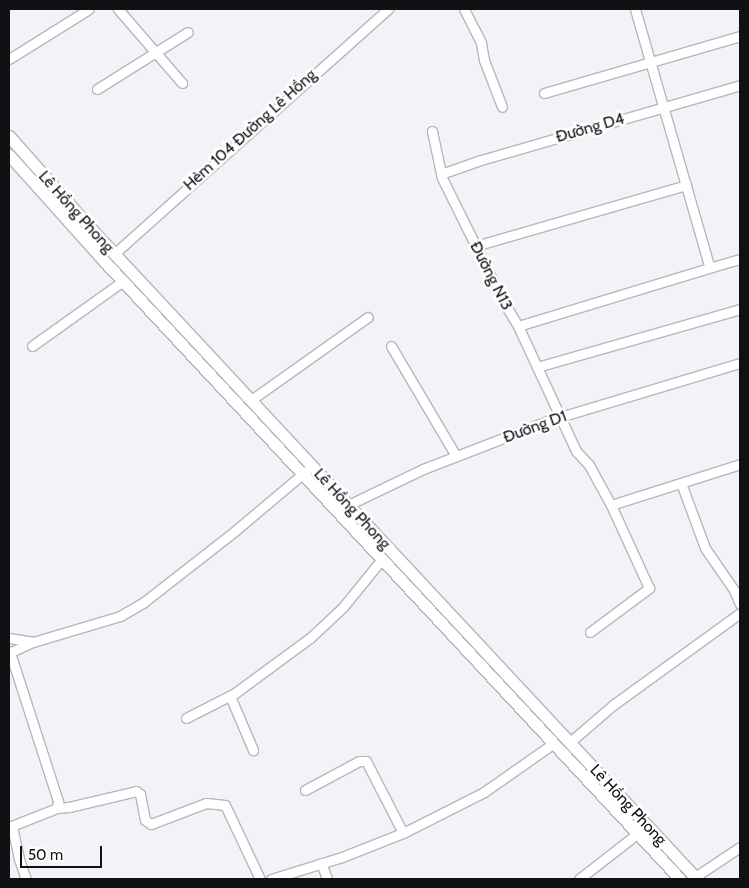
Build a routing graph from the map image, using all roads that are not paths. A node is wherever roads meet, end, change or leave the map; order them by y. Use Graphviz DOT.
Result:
graph roads {
  1 [pos="89,9"];
  2 [pos="118,9"];
  3 [pos="388,9"];
  4 [pos="464,9"];
  5 [pos="635,9"];
  6 [pos="188,32"];
  7 [pos="740,36"];
  8 [pos="155,52"];
  9 [pos="9,59"];
  10 [pos="650,61"];
  11 [pos="182,83"];
  12 [pos="740,85"];
  13 [pos="97,89"];
  14 [pos="544,93"];
  15 [pos="502,107"];
  16 [pos="663,107"];
  17 [pos="432,131"];
  18 [pos="9,136"];
  19 [pos="9,155"];
  20 [pos="441,174"];
  21 [pos="686,185"];
  22 [pos="475,246"];
  23 [pos="114,254"];
  24 [pos="740,259"];
  25 [pos="104,262"];
  26 [pos="712,267"];
  27 [pos="123,281"];
  28 [pos="740,309"];
  29 [pos="368,317"];
  30 [pos="518,326"];
  31 [pos="32,346"];
  32 [pos="390,346"];
  33 [pos="740,362"];
  34 [pos="537,368"];
  35 [pos="251,400"];
  36 [pos="559,417"];
  37 [pos="456,456"];
  38 [pos="740,464"];
  39 [pos="312,466"];
  40 [pos="303,474"];
  41 [pos="681,483"];
  42 [pos="348,504"];
  43 [pos="611,505"];
  44 [pos="337,511"];
  45 [pos="382,560"];
  46 [pos="740,604"];
  47 [pos="740,613"];
  48 [pos="590,632"];
  49 [pos="9,638"];
  50 [pos="33,642"];
  51 [pos="9,653"];
  52 [pos="230,696"];
  53 [pos="186,718"];
  54 [pos="570,742"];
  55 [pos="554,744"];
  56 [pos="253,750"];
  57 [pos="305,790"];
  58 [pos="57,808"];
  59 [pos="647,825"];
  60 [pos="10,826"];
  61 [pos="402,833"];
  62 [pos="638,834"];
  63 [pos="740,847"];
  64 [pos="321,863"];
  65 [pos="696,878"];
  66 [pos="26,879"];
  67 [pos="260,879"];
  68 [pos="271,879"];
  69 [pos="327,879"];
  70 [pos="579,879"];
  71 [pos="680,879"];
  1 -- 9 [label="street"];
  2 -- 8 [label="street"];
  3 -- 23 [label="street, Hẻm 104 Đường Lê Hồng"];
  4 -- 15 [label="street"];
  5 -- 10 [label="street"];
  6 -- 8 [label="street"];
  7 -- 10 [label="street"];
  8 -- 11 [label="street"];
  8 -- 13 [label="street"];
  10 -- 14 [label="street"];
  10 -- 16 [label="street"];
  12 -- 16 [label="street, Đường D4"];
  16 -- 20 [label="street, Đường D4"];
  16 -- 21 [label="street"];
  17 -- 20 [label="street, Đường N13"];
  18 -- 23 [label="street, Lê Hồng Phong"];
  19 -- 25 [label="street, Lê Hồng Phong"];
  20 -- 22 [label="street, Đường N13"];
  21 -- 22 [label="street"];
  21 -- 26 [label="street"];
  22 -- 30 [label="street, Đường N13"];
  23 -- 25 [label="street"];
  23 -- 35 [label="street, Lê Hồng Phong"];
  24 -- 26 [label="street"];
  25 -- 27 [label="street, Lê Hồng Phong"];
  26 -- 30 [label="street"];
  27 -- 31 [label="street"];
  27 -- 40 [label="street, Lê Hồng Phong"];
  28 -- 34 [label="street"];
  29 -- 35 [label="street"];
  30 -- 34 [label="street, Đường N13"];
  32 -- 37 [label="street"];
  33 -- 36 [label="street, Đường D1"];
  34 -- 36 [label="street, Đường N13"];
  35 -- 39 [label="street, Lê Hồng Phong"];
  36 -- 37 [label="street, Đường D1"];
  36 -- 43 [label="street, Đường N13"];
  37 -- 42 [label="street, Đường D1"];
  38 -- 41 [label="street"];
  39 -- 40 [label="street"];
  39 -- 42 [label="street, Lê Hồng Phong"];
  40 -- 44 [label="street, Lê Hồng Phong"];
  40 -- 50 [label="street"];
  41 -- 43 [label="street"];
  41 -- 46 [label="street"];
  42 -- 44 [label="street, Đường D1"];
  42 -- 54 [label="street, Lê Hồng Phong"];
  43 -- 48 [label="street, Đường N13"];
  44 -- 45 [label="street, Lê Hồng Phong"];
  45 -- 52 [label="street"];
  45 -- 55 [label="street, Lê Hồng Phong"];
  47 -- 54 [label="street"];
  49 -- 50 [label="street"];
  50 -- 51 [label="street"];
  51 -- 58 [label="street"];
  52 -- 53 [label="street"];
  52 -- 56 [label="street"];
  54 -- 59 [label="street, Lê Hồng Phong"];
  55 -- 61 [label="street"];
  55 -- 62 [label="street, Lê Hồng Phong"];
  57 -- 61 [label="street"];
  58 -- 60 [label="street"];
  58 -- 67 [label="street"];
  59 -- 62 [label="street"];
  59 -- 65 [label="street, Lê Hồng Phong"];
  60 -- 66 [label="street"];
  61 -- 64 [label="street"];
  62 -- 70 [label="street"];
  62 -- 71 [label="street, Lê Hồng Phong"];
  63 -- 65 [label="street"];
  64 -- 68 [label="street"];
  64 -- 69 [label="street"];
}
